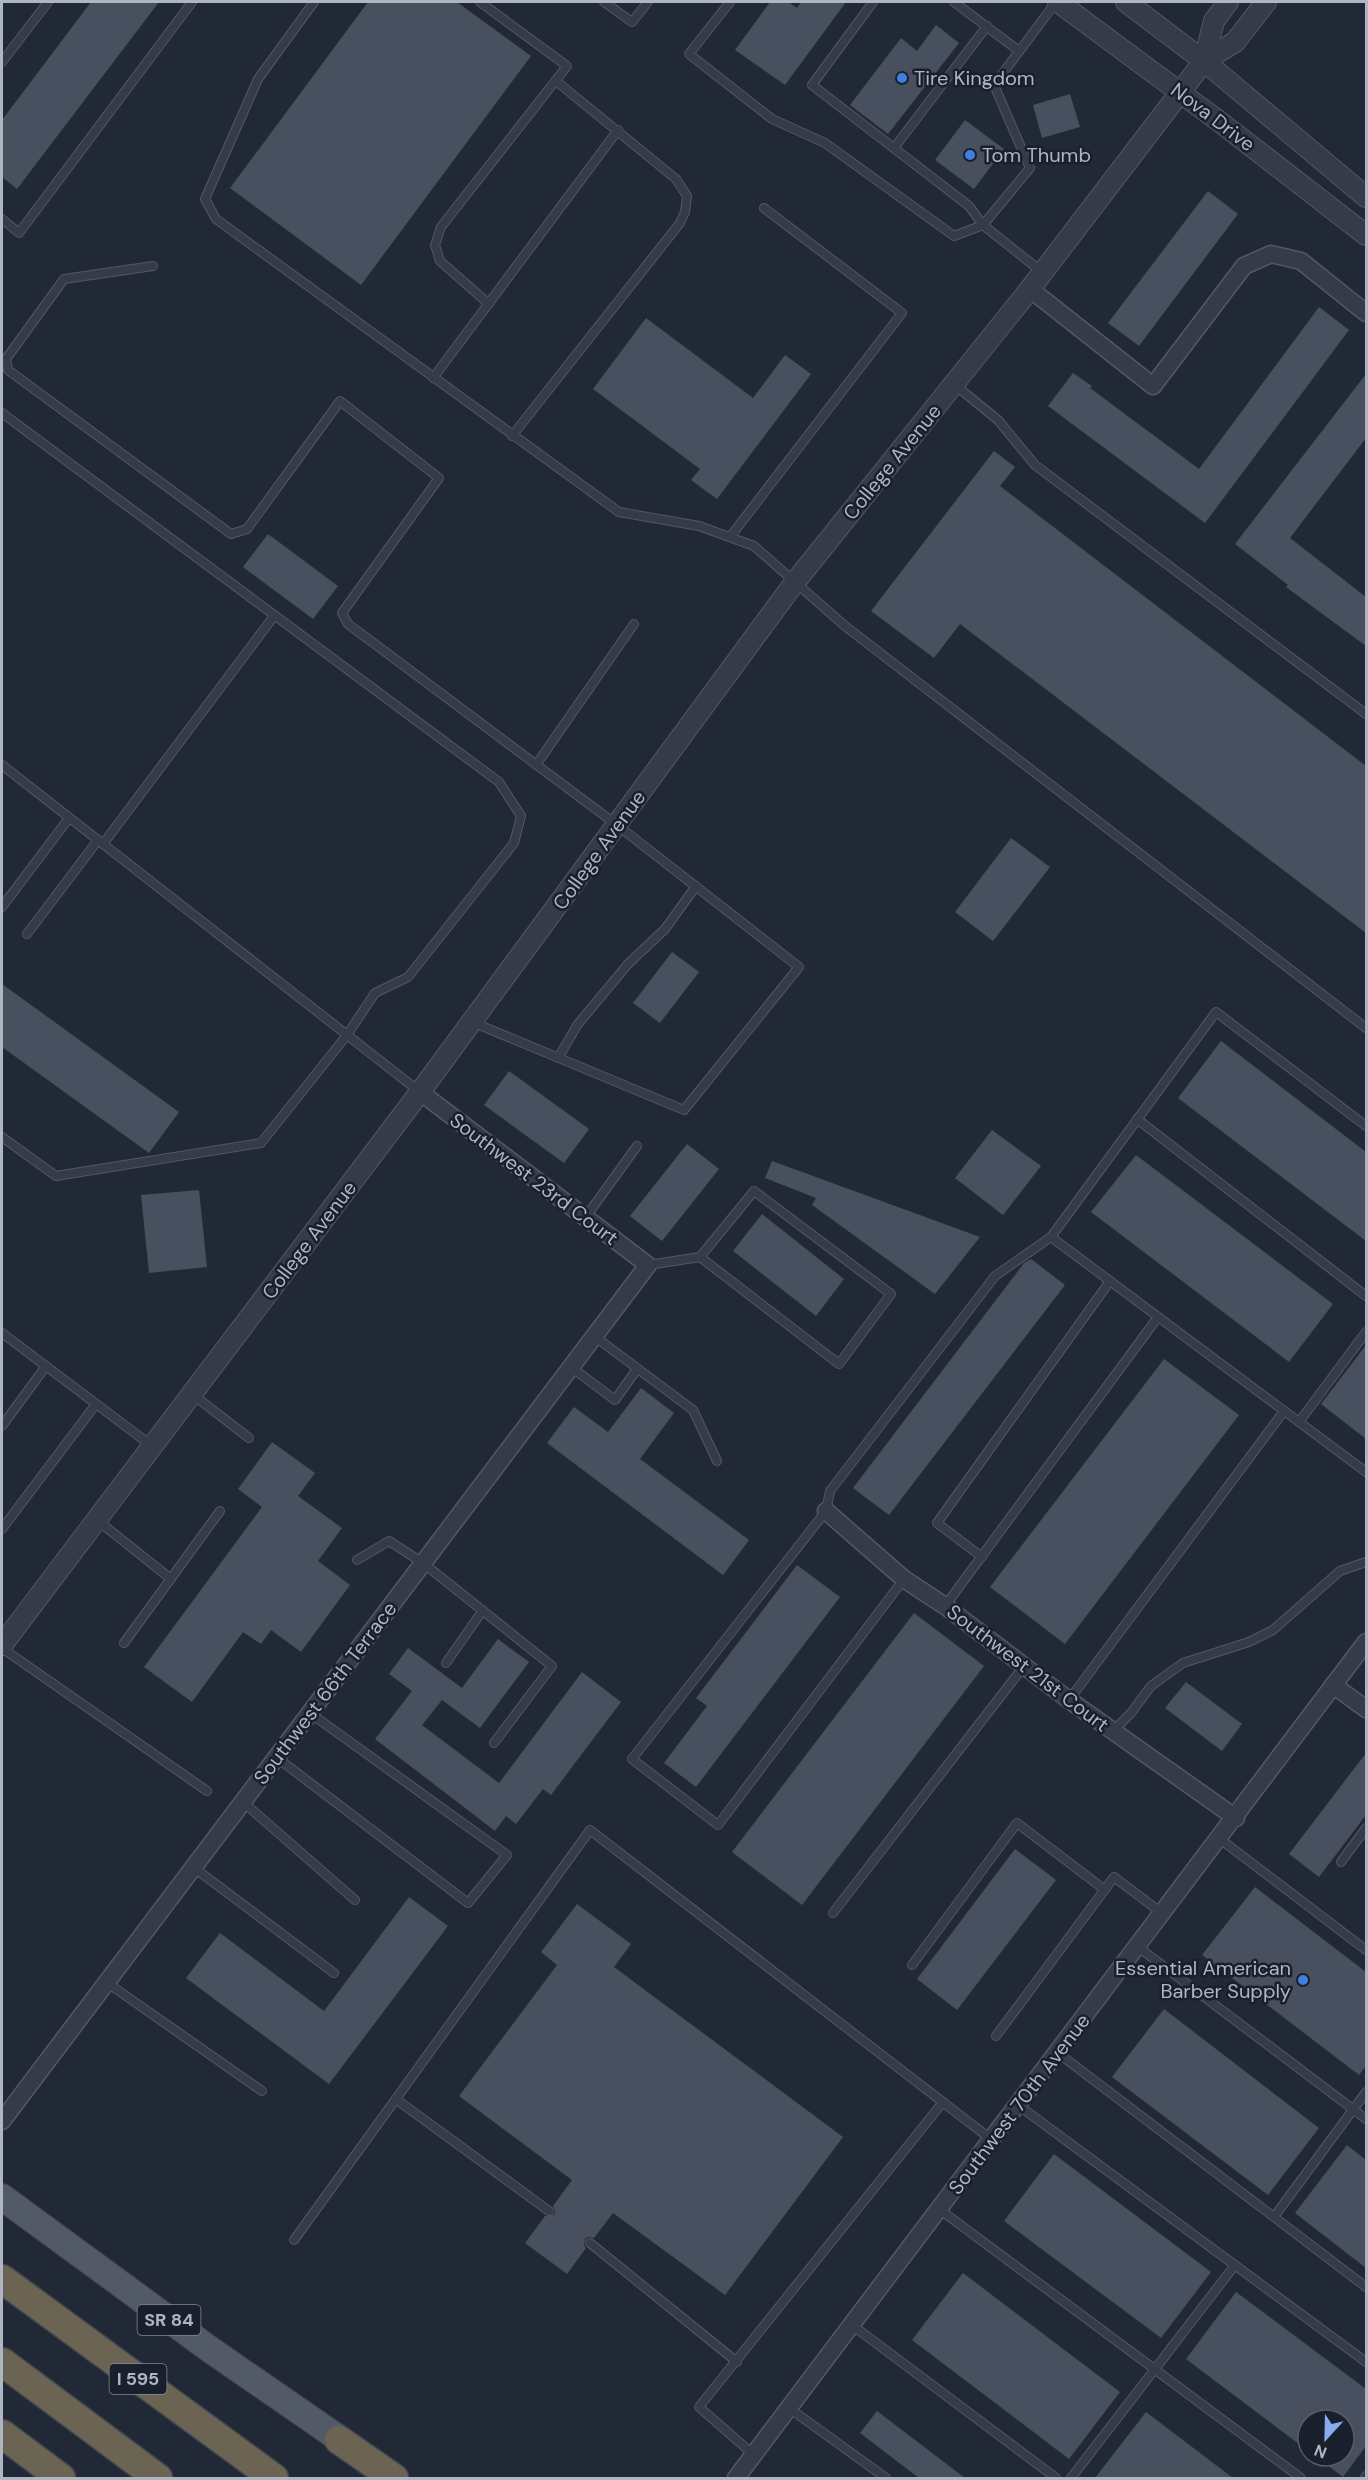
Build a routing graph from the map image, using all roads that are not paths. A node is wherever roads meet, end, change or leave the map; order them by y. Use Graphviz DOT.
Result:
graph roads {
  1 [pos="48,2"];
  2 [pos="192,2"];
  3 [pos="314,2"];
  4 [pos="480,2"];
  5 [pos="604,2"];
  6 [pos="648,2"];
  7 [pos="730,2"];
  8 [pos="873,2"];
  9 [pos="954,2"];
  10 [pos="1057,2"];
  11 [pos="1126,2"];
  12 [pos="1228,2"];
  13 [pos="1266,2"];
  14 [pos="987,26"];
  15 [pos="1019,51"];
  16 [pos="1204,61"];
  17 [pos="2,62"];
  18 [pos="556,81"];
  19 [pos="1181,92"];
  20 [pos="618,130"];
  21 [pos="894,148"];
  22 [pos="1366,197"];
  23 [pos="764,208"];
  24 [pos="2,219"];
  25 [pos="983,225"];
  26 [pos="1366,235"];
  27 [pos="153,266"];
  28 [pos="1042,272"];
  29 [pos="1030,289"];
  30 [pos="489,304"];
  31 [pos="1366,313"];
  32 [pos="433,378"];
  33 [pos="954,385"];
  34 [pos="2,413"];
  35 [pos="512,436"];
  36 [pos="730,537"];
  37 [pos="795,582"];
  38 [pos="274,616"];
  39 [pos="634,624"];
  40 [pos="1366,714"];
  41 [pos="2,765"];
  42 [pos="536,765"];
  43 [pos="69,818"];
  44 [pos="617,825"];
  45 [pos="100,842"];
  46 [pos="696,886"];
  47 [pos="2,908"];
  48 [pos="27,934"];
  49 [pos="472,1022"];
  50 [pos="1366,1028"];
  51 [pos="346,1035"];
  52 [pos="558,1058"];
  53 [pos="420,1092"];
  54 [pos="1137,1119"];
  55 [pos="1366,1126"];
  56 [pos="2,1137"];
  57 [pos="637,1146"];
  58 [pos="585,1218"];
  59 [pos="1051,1237"];
  60 [pos="700,1257"];
  61 [pos="648,1265"];
  62 [pos="1110,1281"];
  63 [pos="1366,1296"];
  64 [pos="1158,1317"];
  65 [pos="1366,1332"];
  66 [pos="2,1333"];
  67 [pos="594,1336"];
  68 [pos="46,1366"];
  69 [pos="571,1366"];
  70 [pos="637,1369"];
  71 [pos="192,1394"];
  72 [pos="96,1404"];
  73 [pos="1284,1411"];
  74 [pos="1299,1422"];
  75 [pos="2,1426"];
  76 [pos="249,1438"];
  77 [pos="152,1446"];
  78 [pos="717,1461"];
  79 [pos="1366,1472"];
  80 [pos="220,1511"];
  81 [pos="826,1511"];
  82 [pos="97,1520"];
  83 [pos="2,1529"];
  84 [pos="982,1557"];
  85 [pos="357,1560"];
  86 [pos="1366,1562"];
  87 [pos="423,1563"];
  88 [pos="171,1579"];
  89 [pos="904,1579"];
  90 [pos="945,1606"];
  91 [pos="483,1610"];
  92 [pos="1366,1642"];
  93 [pos="124,1643"];
  94 [pos="2,1646"];
  95 [pos="446,1663"];
  96 [pos="1024,1666"];
  97 [pos="1333,1684"];
  98 [pos="1069,1701"];
  99 [pos="1366,1709"];
  100 [pos="310,1713"];
  101 [pos="1113,1731"];
  102 [pos="494,1743"];
  103 [pos="276,1757"];
  104 [pos="207,1791"];
  105 [pos="243,1802"];
  106 [pos="1236,1818"];
  107 [pos="1366,1828"];
  108 [pos="1220,1839"];
  109 [pos="1341,1862"];
  110 [pos="193,1867"];
  111 [pos="1105,1890"];
  112 [pos="355,1900"];
  113 [pos="833,1913"];
  114 [pos="1163,1914"];
  115 [pos="1138,1947"];
  116 [pos="1366,1950"];
  117 [pos="912,1965"];
  118 [pos="334,1974"];
  119 [pos="106,1982"];
  120 [pos="996,2036"];
  121 [pos="1058,2053"];
  122 [pos="262,2091"];
  123 [pos="1366,2092"];
  124 [pos="397,2100"];
  125 [pos="943,2102"];
  126 [pos="1018,2105"];
  127 [pos="1353,2109"];
  128 [pos="1366,2119"];
  129 [pos="2,2121"];
  130 [pos="992,2140"];
  131 [pos="2,2197"];
  132 [pos="939,2209"];
  133 [pos="549,2211"];
  134 [pos="1274,2217"];
  135 [pos="294,2240"];
  136 [pos="590,2243"];
  137 [pos="1235,2265"];
  138 [pos="2,2279"];
  139 [pos="1366,2287"];
  140 [pos="852,2325"];
  141 [pos="2,2362"];
  142 [pos="737,2362"];
  143 [pos="1366,2362"];
  144 [pos="1154,2369"];
  145 [pos="789,2408"];
  146 [pos="2,2434"];
  147 [pos="339,2440"];
  148 [pos="754,2455"];
  149 [pos="62,2478"];
  150 [pos="158,2478"];
  151 [pos="274,2478"];
  152 [pos="394,2478"];
  153 [pos="403,2478"];
  154 [pos="736,2478"];
  155 [pos="886,2478"];
  156 [pos="1056,2478"];
  157 [pos="1071,2478"];
  158 [pos="1301,2478"];
  1 -- 17 [label="lane"];
  2 -- 24 [label="lane"];
  3 -- 32 [label="lane"];
  4 -- 18 [label="lane"];
  5 -- 6 [label="lane"];
  7 -- 25 [label="lane"];
  8 -- 21 [label="lane"];
  9 -- 14 [label="lane"];
  10 -- 15 [label="lane"];
  10 -- 19 [label="street, Nova Drive"];
  11 -- 16 [label="street, Nova Drive"];
  12 -- 16 [label="street, College Avenue"];
  13 -- 16 [label="street, College Avenue"];
  14 -- 15 [label="lane"];
  14 -- 21 [label="lane"];
  15 -- 25 [label="lane"];
  16 -- 19 [label="street, College Avenue"];
  16 -- 22 [label="street, Nova Drive"];
  18 -- 20 [label="lane"];
  18 -- 30 [label="lane"];
  19 -- 26 [label="street, Nova Drive"];
  19 -- 28 [label="street, College Avenue"];
  20 -- 30 [label="lane"];
  20 -- 35 [label="lane"];
  21 -- 25 [label="lane"];
  23 -- 36 [label="lane"];
  25 -- 28 [label="lane"];
  27 -- 42 [label="lane"];
  28 -- 29 [label="street, College Avenue"];
  29 -- 31 [label="street"];
  29 -- 33 [label="street, College Avenue"];
  30 -- 32 [label="lane"];
  32 -- 35 [label="lane"];
  33 -- 37 [label="street, College Avenue"];
  33 -- 40 [label="lane"];
  34 -- 38 [label="lane"];
  35 -- 36 [label="lane"];
  36 -- 37 [label="lane"];
  37 -- 44 [label="street, College Avenue"];
  37 -- 50 [label="lane"];
  38 -- 45 [label="lane"];
  38 -- 51 [label="lane"];
  39 -- 42 [label="lane"];
  41 -- 43 [label="lane"];
  42 -- 44 [label="lane"];
  43 -- 45 [label="lane"];
  43 -- 47 [label="lane"];
  44 -- 46 [label="lane"];
  44 -- 49 [label="street, College Avenue"];
  45 -- 48 [label="lane"];
  45 -- 51 [label="lane"];
  46 -- 52 [label="lane"];
  46 -- 52 [label="lane"];
  49 -- 52 [label="lane"];
  49 -- 53 [label="street, College Avenue"];
  51 -- 53 [label="lane"];
  51 -- 56 [label="lane"];
  53 -- 58 [label="street, Southwest 23rd Court"];
  53 -- 71 [label="street, College Avenue"];
  54 -- 55 [label="lane"];
  54 -- 59 [label="lane"];
  54 -- 63 [label="lane"];
  57 -- 58 [label="lane"];
  58 -- 61 [label="street, Southwest 23rd Court"];
  59 -- 62 [label="lane"];
  59 -- 81 [label="lane"];
  60 -- 60 [label="lane"];
  60 -- 61 [label="lane"];
  61 -- 67 [label="street, Southwest 66th Terrace"];
  62 -- 64 [label="lane"];
  62 -- 84 [label="lane"];
  64 -- 73 [label="lane"];
  64 -- 84 [label="lane"];
  65 -- 74 [label="lane"];
  66 -- 68 [label="lane"];
  67 -- 69 [label="street, Southwest 66th Terrace"];
  67 -- 70 [label="lane"];
  68 -- 72 [label="lane"];
  68 -- 75 [label="lane"];
  69 -- 70 [label="lane"];
  69 -- 87 [label="street, Southwest 66th Terrace"];
  70 -- 78 [label="lane"];
  71 -- 76 [label="lane"];
  71 -- 77 [label="street, College Avenue"];
  72 -- 77 [label="lane"];
  72 -- 83 [label="lane"];
  73 -- 74 [label="lane"];
  73 -- 98 [label="lane"];
  74 -- 79 [label="lane"];
  77 -- 82 [label="street, College Avenue"];
  80 -- 88 [label="lane"];
  81 -- 89 [label="street, Southwest 21st Court"];
  81 -- 89 [label="lane"];
  82 -- 88 [label="lane"];
  82 -- 94 [label="street, College Avenue"];
  84 -- 90 [label="lane"];
  85 -- 87 [label="lane"];
  86 -- 101 [label="lane"];
  87 -- 91 [label="lane"];
  87 -- 100 [label="street, Southwest 66th Terrace"];
  88 -- 93 [label="lane"];
  89 -- 90 [label="street, Southwest 21st Court"];
  90 -- 96 [label="street, Southwest 21st Court"];
  91 -- 95 [label="lane"];
  91 -- 102 [label="lane"];
  92 -- 97 [label="street, Southwest 70th Avenue"];
  94 -- 104 [label="lane"];
  96 -- 98 [label="street, Southwest 21st Court"];
  96 -- 113 [label="lane"];
  97 -- 99 [label="street"];
  97 -- 106 [label="street, Southwest 70th Avenue"];
  98 -- 101 [label="street, Southwest 21st Court"];
  100 -- 103 [label="street, Southwest 66th Terrace"];
  100 -- 103 [label="lane"];
  101 -- 106 [label="street, Southwest 21st Court"];
  103 -- 105 [label="street, Southwest 66th Terrace"];
  105 -- 110 [label="street, Southwest 66th Terrace"];
  105 -- 112 [label="lane"];
  106 -- 108 [label="street, Southwest 70th Avenue"];
  107 -- 109 [label="lane"];
  108 -- 114 [label="street, Southwest 70th Avenue"];
  108 -- 116 [label="lane"];
  110 -- 118 [label="lane"];
  110 -- 119 [label="street, Southwest 66th Terrace"];
  111 -- 114 [label="lane"];
  111 -- 117 [label="lane"];
  111 -- 120 [label="lane"];
  114 -- 115 [label="street, Southwest 70th Avenue"];
  115 -- 121 [label="street, Southwest 70th Avenue"];
  115 -- 127 [label="lane"];
  119 -- 122 [label="lane"];
  119 -- 129 [label="street, Southwest 66th Terrace"];
  121 -- 126 [label="street, Southwest 70th Avenue"];
  121 -- 134 [label="lane"];
  123 -- 127 [label="lane"];
  124 -- 125 [label="lane"];
  124 -- 133 [label="lane"];
  124 -- 135 [label="lane"];
  125 -- 130 [label="lane"];
  125 -- 142 [label="lane"];
  126 -- 130 [label="street, Southwest 70th Avenue"];
  126 -- 137 [label="lane"];
  127 -- 128 [label="lane"];
  127 -- 134 [label="lane"];
  130 -- 132 [label="street, Southwest 70th Avenue"];
  131 -- 147 [label="main road, SR 84"];
  132 -- 140 [label="street, Southwest 70th Avenue"];
  132 -- 144 [label="lane"];
  134 -- 139 [label="lane"];
  136 -- 142 [label="lane"];
  137 -- 143 [label="lane"];
  137 -- 144 [label="lane"];
  138 -- 151 [label="highway, I 595"];
  140 -- 145 [label="street, Southwest 70th Avenue"];
  140 -- 156 [label="lane"];
  141 -- 150 [label="highway"];
  142 -- 148 [label="lane"];
  144 -- 157 [label="lane"];
  144 -- 158 [label="lane"];
  145 -- 148 [label="street, Southwest 70th Avenue"];
  145 -- 155 [label="lane"];
  146 -- 149 [label="highway"];
  147 -- 152 [label="highway"];
  147 -- 153 [label="main road, SR 84"];
  148 -- 154 [label="street, Southwest 70th Avenue"];
}
